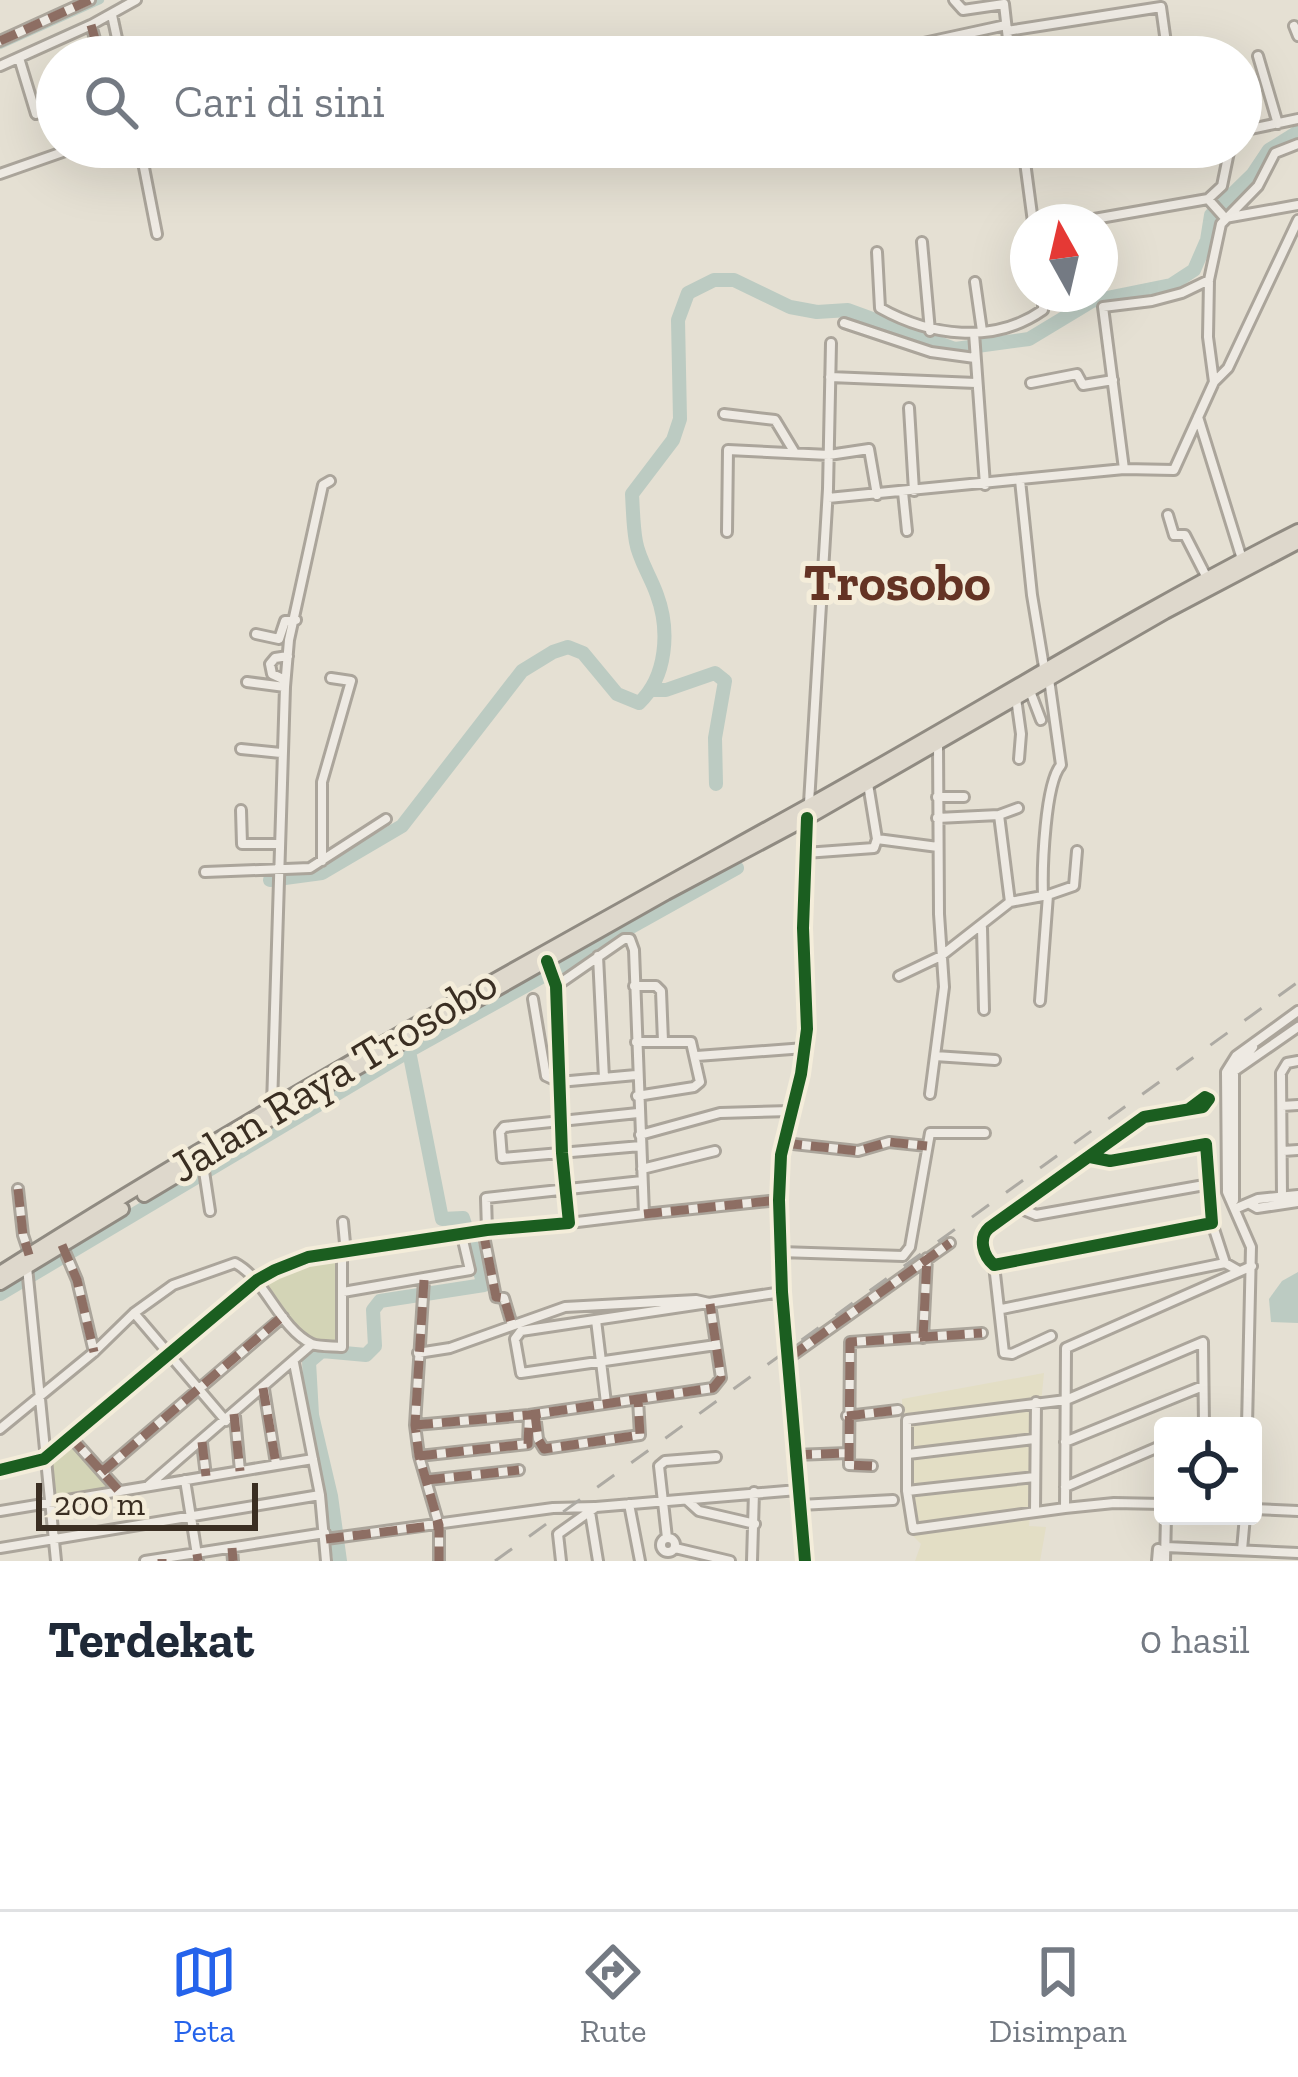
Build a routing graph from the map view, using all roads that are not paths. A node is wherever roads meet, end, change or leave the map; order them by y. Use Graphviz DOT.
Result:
graph roads {
  1 [pos="89,0"];
  2 [pos="136,0"];
  3 [pos="954,0"];
  4 [pos="112,15"];
  5 [pos="43,24"];
  6 [pos="91,26"];
  7 [pos="1007,28"];
  8 [pos="48,36"];
  9 [pos="65,36"];
  10 [pos="94,36"];
  11 [pos="116,36"];
  12 [pos="966,36"];
  13 [pos="1008,36"];
  14 [pos="1165,36"];
  15 [pos="0,41"];
  16 [pos="36,49"];
  17 [pos="20,58"];
  18 [pos="0,66"];
  19 [pos="1262,70"];
  20 [pos="36,114"];
  21 [pos="1298,119"];
  22 [pos="1278,124"];
  23 [pos="1262,127"];
  24 [pos="1298,144"];
  25 [pos="36,161"];
  26 [pos="144,168"];
  27 [pos="1025,168"];
  28 [pos="1226,168"];
  29 [pos="0,174"];
  30 [pos="1210,200"];
  31 [pos="1030,204"];
  32 [pos="1298,205"];
  33 [pos="1118,215"];
  34 [pos="1222,216"];
  35 [pos="1298,220"];
  36 [pos="157,234"];
  37 [pos="922,242"];
  38 [pos="877,252"];
  39 [pos="1208,280"];
  40 [pos="975,282"];
  41 [pos="1040,312"];
  42 [pos="844,323"];
  43 [pos="930,331"];
  44 [pos="977,334"];
  45 [pos="831,343"];
  46 [pos="975,355"];
  47 [pos="830,377"];
  48 [pos="1113,380"];
  49 [pos="976,382"];
  50 [pos="1214,382"];
  51 [pos="1031,383"];
  52 [pos="909,409"];
  53 [pos="724,414"];
  54 [pos="1198,417"];
  55 [pos="795,454"];
  56 [pos="830,455"];
  57 [pos="1124,469"];
  58 [pos="1020,480"];
  59 [pos="330,481"];
  60 [pos="985,485"];
  61 [pos="909,491"];
  62 [pos="877,495"];
  63 [pos="828,498"];
  64 [pos="1168,515"];
  65 [pos="907,531"];
  66 [pos="1298,531"];
  67 [pos="727,532"];
  68 [pos="1298,542"];
  69 [pos="1242,559"];
  70 [pos="1206,576"];
  71 [pos="296,620"];
  72 [pos="256,634"];
  73 [pos="288,656"];
  74 [pos="1047,673"];
  75 [pos="331,678"];
  76 [pos="247,682"];
  77 [pos="285,683"];
  78 [pos="1030,689"];
  79 [pos="1016,698"];
  80 [pos="1041,720"];
  81 [pos="938,743"];
  82 [pos="241,749"];
  83 [pos="281,753"];
  84 [pos="1018,759"];
  85 [pos="868,784"];
  86 [pos="937,797"];
  87 [pos="964,797"];
  88 [pos="1018,808"];
  89 [pos="241,810"];
  90 [pos="808,812"];
  91 [pos="999,815"];
  92 [pos="937,818"];
  93 [pos="386,819"];
  94 [pos="877,839"];
  95 [pos="277,844"];
  96 [pos="939,847"];
  97 [pos="1077,851"];
  98 [pos="732,852"];
  99 [pos="805,853"];
  100 [pos="322,861"];
  101 [pos="206,872"];
  102 [pos="277,873"];
  103 [pos="1045,895"];
  104 [pos="1010,902"];
  105 [pos="981,927"];
  106 [pos="598,956"];
  107 [pos="941,956"];
  108 [pos="548,962"];
  109 [pos="899,976"];
  110 [pos="555,981"];
  111 [pos="634,986"];
  112 [pos="533,999"];
  113 [pos="1040,1001"];
  114 [pos="984,1010"];
  115 [pos="1298,1011"];
  116 [pos="1298,1027"];
  117 [pos="663,1041"];
  118 [pos="636,1042"];
  119 [pos="805,1048"];
  120 [pos="697,1056"];
  121 [pos="935,1056"];
  122 [pos="995,1060"];
  123 [pos="1298,1061"];
  124 [pos="1230,1072"];
  125 [pos="636,1075"];
  126 [pos="604,1078"];
  127 [pos="559,1082"];
  128 [pos="930,1094"];
  129 [pos="638,1096"];
  130 [pos="1298,1105"];
  131 [pos="272,1106"];
  132 [pos="1282,1106"];
  133 [pos="1189,1109"];
  134 [pos="791,1111"];
  135 [pos="638,1113"];
  136 [pos="561,1119"];
  137 [pos="986,1133"];
  138 [pos="640,1140"];
  139 [pos="784,1143"];
  140 [pos="927,1146"];
  141 [pos="1298,1150"];
  142 [pos="716,1151"];
  143 [pos="1283,1151"];
  144 [pos="562,1154"];
  145 [pos="1090,1156"];
  146 [pos="203,1163"];
  147 [pos="642,1169"];
  148 [pos="642,1181"];
  149 [pos="1210,1184"];
  150 [pos="566,1188"];
  151 [pos="18,1190"];
  152 [pos="1282,1197"];
  153 [pos="1298,1199"];
  154 [pos="779,1200"];
  155 [pos="1236,1204"];
  156 [pos="1250,1204"];
  157 [pos="1019,1208"];
  158 [pos="210,1211"];
  159 [pos="644,1214"];
  160 [pos="343,1222"];
  161 [pos="569,1222"];
  162 [pos="1212,1223"];
  163 [pos="474,1233"];
  164 [pos="950,1243"];
  165 [pos="65,1251"];
  166 [pos="780,1252"];
  167 [pos="344,1255"];
  168 [pos="927,1258"];
  169 [pos="1225,1262"];
  170 [pos="994,1265"];
  171 [pos="1252,1266"];
  172 [pos="29,1269"];
  173 [pos="1240,1272"];
  174 [pos="0,1273"];
  175 [pos="256,1280"];
  176 [pos="424,1282"];
  177 [pos="0,1283"];
  178 [pos="343,1292"];
  179 [pos="782,1292"];
  180 [pos="710,1304"];
  181 [pos="1002,1310"];
  182 [pos="134,1313"];
  183 [pos="283,1316"];
  184 [pos="596,1320"];
  185 [pos="512,1325"];
  186 [pos="982,1333"];
  187 [pos="1051,1336"];
  188 [pos="923,1338"];
  189 [pos="312,1344"];
  190 [pos="716,1345"];
  191 [pos="94,1352"];
  192 [pos="418,1353"];
  193 [pos="170,1354"];
  194 [pos="790,1357"];
  195 [pos="294,1362"];
  196 [pos="601,1362"];
  197 [pos="1203,1386"];
  198 [pos="263,1388"];
  199 [pos="200,1390"];
  200 [pos="42,1395"];
  201 [pos="638,1399"];
  202 [pos="1066,1400"];
  203 [pos="1036,1402"];
  204 [pos="605,1403"];
  205 [pos="898,1410"];
  206 [pos="532,1415"];
  207 [pos="847,1416"];
  208 [pos="1204,1417"];
  209 [pos="1247,1417"];
  210 [pos="230,1418"];
  211 [pos="415,1425"];
  212 [pos="0,1430"];
  213 [pos="70,1436"];
  214 [pos="1034,1439"];
  215 [pos="202,1442"];
  216 [pos="1065,1442"];
  217 [pos="1154,1449"];
  218 [pos="848,1453"];
  219 [pos="908,1454"];
  220 [pos="794,1455"];
  221 [pos="419,1456"];
  222 [pos="716,1456"];
  223 [pos="44,1459"];
  224 [pos="313,1459"];
  225 [pos="276,1464"];
  226 [pos="872,1466"];
  227 [pos="0,1470"];
  228 [pos="519,1470"];
  229 [pos="240,1471"];
  230 [pos="102,1472"];
  231 [pos="206,1476"];
  232 [pos="1035,1477"];
  233 [pos="184,1480"];
  234 [pos="428,1480"];
  235 [pos="148,1486"];
  236 [pos="1065,1487"];
  237 [pos="798,1490"];
  238 [pos="119,1491"];
  239 [pos="907,1491"];
  240 [pos="754,1492"];
  241 [pos="320,1495"];
  242 [pos="687,1499"];
  243 [pos="893,1500"];
  244 [pos="662,1501"];
  245 [pos="50,1502"];
  246 [pos="629,1504"];
  247 [pos="800,1504"];
  248 [pos="1154,1504"];
  249 [pos="1065,1508"];
  250 [pos="1262,1509"];
  251 [pos="593,1510"];
  252 [pos="0,1511"];
  253 [pos="1035,1511"];
  254 [pos="1298,1511"];
  255 [pos="191,1515"];
  256 [pos="754,1524"];
  257 [pos="439,1525"];
  258 [pos="1165,1525"];
  259 [pos="1244,1525"];
  260 [pos="330,1537"];
  261 [pos="54,1539"];
  262 [pos="0,1548"];
  263 [pos="232,1548"];
  264 [pos="1162,1548"];
  265 [pos="1242,1550"];
  266 [pos="1298,1553"];
  267 [pos="668,1554"];
  268 [pos="198,1558"];
  269 [pos="162,1560"];
  270 [pos="56,1561"];
  271 [pos="146,1561"];
  272 [pos="233,1561"];
  273 [pos="326,1561"];
  274 [pos="439,1561"];
  275 [pos="562,1561"];
  276 [pos="598,1561"];
  277 [pos="640,1561"];
  278 [pos="730,1561"];
  279 [pos="752,1561"];
  280 [pos="805,1561"];
  281 [pos="1161,1561"];
  1 -- 5 [label="street"];
  2 -- 4 [label="street"];
  3 -- 7 [label="street"];
  4 -- 6 [label="street"];
  4 -- 11 [label="street"];
  5 -- 8 [label="street"];
  5 -- 15 [label="street"];
  6 -- 9 [label="street"];
  6 -- 10 [label="street"];
  7 -- 12 [label="street"];
  7 -- 13 [label="street"];
  7 -- 14 [label="street"];
  16 -- 17 [label="street"];
  17 -- 18 [label="street"];
  17 -- 20 [label="street"];
  19 -- 22 [label="street"];
  21 -- 22 [label="street"];
  22 -- 23 [label="street"];
  24 -- 34 [label="street"];
  25 -- 29 [label="street"];
  26 -- 36 [label="street"];
  27 -- 31 [label="street"];
  28 -- 30 [label="street"];
  30 -- 33 [label="street"];
  30 -- 34 [label="street"];
  32 -- 34 [label="street"];
  34 -- 39 [label="street"];
  35 -- 50 [label="street"];
  37 -- 43 [label="street"];
  38 -- 43 [label="street"];
  39 -- 48 [label="street"];
  39 -- 50 [label="street"];
  40 -- 44 [label="street"];
  41 -- 44 [label="street"];
  42 -- 46 [label="street"];
  43 -- 44 [label="street"];
  44 -- 46 [label="street"];
  45 -- 47 [label="street"];
  46 -- 49 [label="street"];
  47 -- 49 [label="street"];
  47 -- 56 [label="street"];
  48 -- 51 [label="street"];
  48 -- 57 [label="street"];
  49 -- 60 [label="street"];
  50 -- 54 [label="street"];
  52 -- 61 [label="street"];
  53 -- 55 [label="street"];
  54 -- 57 [label="street"];
  54 -- 69 [label="street"];
  55 -- 56 [label="street"];
  55 -- 67 [label="street"];
  56 -- 62 [label="street"];
  56 -- 63 [label="street"];
  57 -- 58 [label="street"];
  58 -- 60 [label="street"];
  58 -- 74 [label="street"];
  59 -- 71 [label="street"];
  60 -- 61 [label="street"];
  61 -- 62 [label="street"];
  61 -- 65 [label="street"];
  62 -- 63 [label="street"];
  63 -- 90 [label="street"];
  64 -- 70 [label="street"];
  66 -- 69 [label="highway, Jalan Raya Trosobo"];
  68 -- 74 [label="highway, Jalan Raya Trosobo"];
  69 -- 70 [label="highway, Jalan Raya Trosobo"];
  70 -- 74 [label="highway, Jalan Raya Trosobo"];
  71 -- 72 [label="street"];
  71 -- 73 [label="street"];
  73 -- 77 [label="street"];
  73 -- 77 [label="street"];
  74 -- 78 [label="highway, Jalan Raya Trosobo"];
  74 -- 90 [label="highway, Jalan Raya Trosobo"];
  74 -- 103 [label="street"];
  75 -- 100 [label="street"];
  76 -- 77 [label="street"];
  77 -- 83 [label="street"];
  78 -- 79 [label="highway, Jalan Raya Trosobo"];
  78 -- 80 [label="street"];
  79 -- 81 [label="highway, Jalan Raya Trosobo"];
  79 -- 84 [label="street"];
  81 -- 85 [label="highway, Jalan Raya Trosobo"];
  81 -- 86 [label="street"];
  82 -- 83 [label="street"];
  83 -- 95 [label="street"];
  85 -- 90 [label="highway, Jalan Raya Trosobo"];
  85 -- 94 [label="street"];
  86 -- 87 [label="street"];
  86 -- 92 [label="street"];
  88 -- 91 [label="street"];
  89 -- 95 [label="street"];
  90 -- 98 [label="highway, Jalan Raya Trosobo"];
  90 -- 99 [label="street"];
  91 -- 92 [label="street"];
  91 -- 104 [label="street"];
  92 -- 96 [label="street"];
  93 -- 100 [label="street"];
  94 -- 96 [label="street"];
  94 -- 99 [label="street"];
  95 -- 102 [label="street"];
  96 -- 107 [label="street"];
  97 -- 103 [label="street"];
  98 -- 108 [label="highway, Jalan Raya Trosobo"];
  98 -- 131 [label="highway, Jalan Raya Trosobo"];
  99 -- 119 [label="street"];
  100 -- 102 [label="street"];
  101 -- 102 [label="street"];
  102 -- 131 [label="street"];
  103 -- 104 [label="street"];
  103 -- 113 [label="street"];
  104 -- 105 [label="street"];
  105 -- 107 [label="street"];
  105 -- 114 [label="street"];
  106 -- 110 [label="street"];
  106 -- 111 [label="street"];
  106 -- 126 [label="street"];
  107 -- 109 [label="street"];
  107 -- 121 [label="street"];
  108 -- 110 [label="street"];
  108 -- 146 [label="highway, Jalan Raya Trosobo"];
  110 -- 127 [label="street"];
  111 -- 117 [label="street"];
  111 -- 118 [label="street"];
  112 -- 127 [label="street"];
  115 -- 124 [label="street"];
  116 -- 124 [label="street"];
  117 -- 118 [label="street"];
  117 -- 120 [label="street"];
  118 -- 125 [label="street"];
  119 -- 120 [label="street"];
  119 -- 134 [label="street"];
  120 -- 129 [label="street"];
  121 -- 122 [label="street"];
  121 -- 128 [label="street"];
  123 -- 132 [label="street"];
  124 -- 155 [label="street"];
  125 -- 126 [label="street"];
  125 -- 129 [label="street"];
  126 -- 127 [label="street"];
  127 -- 136 [label="street"];
  129 -- 135 [label="street"];
  130 -- 132 [label="street"];
  131 -- 146 [label="highway, Jalan Raya Trosobo"];
  132 -- 143 [label="street"];
  133 -- 145 [label="street"];
  134 -- 138 [label="street"];
  134 -- 139 [label="street"];
  135 -- 136 [label="street"];
  135 -- 138 [label="street"];
  136 -- 144 [label="street"];
  136 -- 144 [label="street"];
  137 -- 140 [label="street"];
  138 -- 144 [label="street"];
  138 -- 147 [label="street"];
  139 -- 140 [label="street"];
  139 -- 154 [label="street"];
  140 -- 166 [label="street"];
  141 -- 143 [label="street"];
  142 -- 147 [label="street"];
  143 -- 152 [label="street"];
  144 -- 150 [label="street"];
  145 -- 149 [label="street"];
  145 -- 157 [label="street"];
  146 -- 158 [label="street"];
  146 -- 165 [label="highway, Jalan Raya Trosobo"];
  146 -- 172 [label="highway, Jalan Raya Trosobo"];
  147 -- 148 [label="street"];
  148 -- 150 [label="street"];
  148 -- 159 [label="street"];
  149 -- 157 [label="street"];
  149 -- 162 [label="street"];
  150 -- 161 [label="street"];
  150 -- 163 [label="street"];
  151 -- 172 [label="street"];
  152 -- 153 [label="street"];
  152 -- 156 [label="street"];
  153 -- 156 [label="street"];
  154 -- 159 [label="street"];
  154 -- 166 [label="street"];
  155 -- 156 [label="street"];
  155 -- 171 [label="street"];
  157 -- 170 [label="street"];
  159 -- 161 [label="street"];
  160 -- 167 [label="street"];
  161 -- 163 [label="street"];
  162 -- 169 [label="street"];
  162 -- 170 [label="street"];
  163 -- 167 [label="street"];
  163 -- 176 [label="street"];
  163 -- 185 [label="street"];
  164 -- 168 [label="street"];
  165 -- 172 [label="highway, Jalan Raya Trosobo"];
  165 -- 191 [label="street"];
  166 -- 179 [label="street"];
  167 -- 175 [label="street"];
  167 -- 178 [label="street"];
  168 -- 188 [label="street"];
  168 -- 194 [label="street"];
  169 -- 173 [label="street"];
  169 -- 181 [label="street"];
  170 -- 181 [label="street"];
  171 -- 173 [label="street"];
  171 -- 209 [label="street"];
  172 -- 174 [label="highway, Jalan Raya Trosobo"];
  172 -- 177 [label="highway, Jalan Raya Trosobo"];
  172 -- 200 [label="street"];
  173 -- 202 [label="street"];
  175 -- 182 [label="street"];
  175 -- 183 [label="street"];
  175 -- 193 [label="street"];
  176 -- 178 [label="street"];
  176 -- 192 [label="street"];
  178 -- 189 [label="street"];
  179 -- 180 [label="street"];
  179 -- 194 [label="street"];
  180 -- 184 [label="street"];
  180 -- 185 [label="street"];
  180 -- 190 [label="street"];
  181 -- 187 [label="street"];
  182 -- 191 [label="street"];
  182 -- 193 [label="street"];
  183 -- 189 [label="street"];
  183 -- 199 [label="street"];
  184 -- 196 [label="street"];
  184 -- 196 [label="street"];
  185 -- 192 [label="street"];
  186 -- 188 [label="street"];
  188 -- 207 [label="street"];
  189 -- 195 [label="street"];
  190 -- 196 [label="street"];
  190 -- 201 [label="street"];
  191 -- 200 [label="street"];
  192 -- 211 [label="street"];
  193 -- 199 [label="street"];
  193 -- 213 [label="street"];
  194 -- 220 [label="street"];
  195 -- 198 [label="street"];
  195 -- 224 [label="street"];
  196 -- 204 [label="street"];
  197 -- 202 [label="street"];
  197 -- 208 [label="street"];
  197 -- 216 [label="street"];
  198 -- 210 [label="street"];
  198 -- 225 [label="street"];
  199 -- 210 [label="street"];
  199 -- 230 [label="street"];
  200 -- 212 [label="street"];
  200 -- 223 [label="street"];
  201 -- 204 [label="street"];
  201 -- 206 [label="street"];
  202 -- 203 [label="street"];
  202 -- 216 [label="street"];
  203 -- 214 [label="street"];
  203 -- 219 [label="street"];
  204 -- 206 [label="street"];
  205 -- 207 [label="street"];
  206 -- 211 [label="street"];
  206 -- 221 [label="street"];
  207 -- 218 [label="street"];
  210 -- 215 [label="street"];
  210 -- 229 [label="street"];
  211 -- 221 [label="street"];
  213 -- 223 [label="street"];
  213 -- 230 [label="street"];
  214 -- 219 [label="street"];
  214 -- 232 [label="street"];
  215 -- 231 [label="street"];
  215 -- 235 [label="street"];
  216 -- 236 [label="street"];
  217 -- 236 [label="street"];
  218 -- 220 [label="street"];
  218 -- 226 [label="street"];
  219 -- 239 [label="street"];
  220 -- 237 [label="street"];
  221 -- 234 [label="street"];
  222 -- 244 [label="street"];
  223 -- 227 [label="street"];
  223 -- 245 [label="street"];
  224 -- 225 [label="street"];
  224 -- 241 [label="street"];
  225 -- 229 [label="street"];
  228 -- 234 [label="street"];
  229 -- 231 [label="street"];
  230 -- 238 [label="street"];
  231 -- 233 [label="street"];
  232 -- 239 [label="street"];
  232 -- 253 [label="street"];
  233 -- 235 [label="street"];
  233 -- 255 [label="street"];
  234 -- 257 [label="street"];
  235 -- 238 [label="street"];
  236 -- 249 [label="street"];
  237 -- 240 [label="street"];
  237 -- 247 [label="street"];
  238 -- 245 [label="street"];
  239 -- 253 [label="street"];
  240 -- 242 [label="street"];
  240 -- 256 [label="street"];
  241 -- 255 [label="street"];
  241 -- 260 [label="street"];
  242 -- 244 [label="street"];
  242 -- 256 [label="street"];
  243 -- 247 [label="street"];
  244 -- 246 [label="street"];
  244 -- 267 [label="street"];
  245 -- 252 [label="street"];
  245 -- 261 [label="street"];
  246 -- 251 [label="street"];
  246 -- 277 [label="street"];
  247 -- 280 [label="street"];
  248 -- 249 [label="street"];
  249 -- 253 [label="street"];
  250 -- 254 [label="street"];
  251 -- 257 [label="street"];
  251 -- 275 [label="street"];
  251 -- 276 [label="street"];
  255 -- 261 [label="street"];
  255 -- 268 [label="street"];
  256 -- 279 [label="street"];
  257 -- 260 [label="street"];
  257 -- 274 [label="street"];
  258 -- 264 [label="street"];
  259 -- 265 [label="street"];
  260 -- 263 [label="street"];
  260 -- 273 [label="street"];
  261 -- 262 [label="street"];
  261 -- 270 [label="street"];
  263 -- 268 [label="street"];
  263 -- 272 [label="street"];
  264 -- 265 [label="street"];
  264 -- 281 [label="street"];
  265 -- 266 [label="street"];
  267 -- 278 [label="street"];
  268 -- 269 [label="street"];
  269 -- 271 [label="street"];
}
